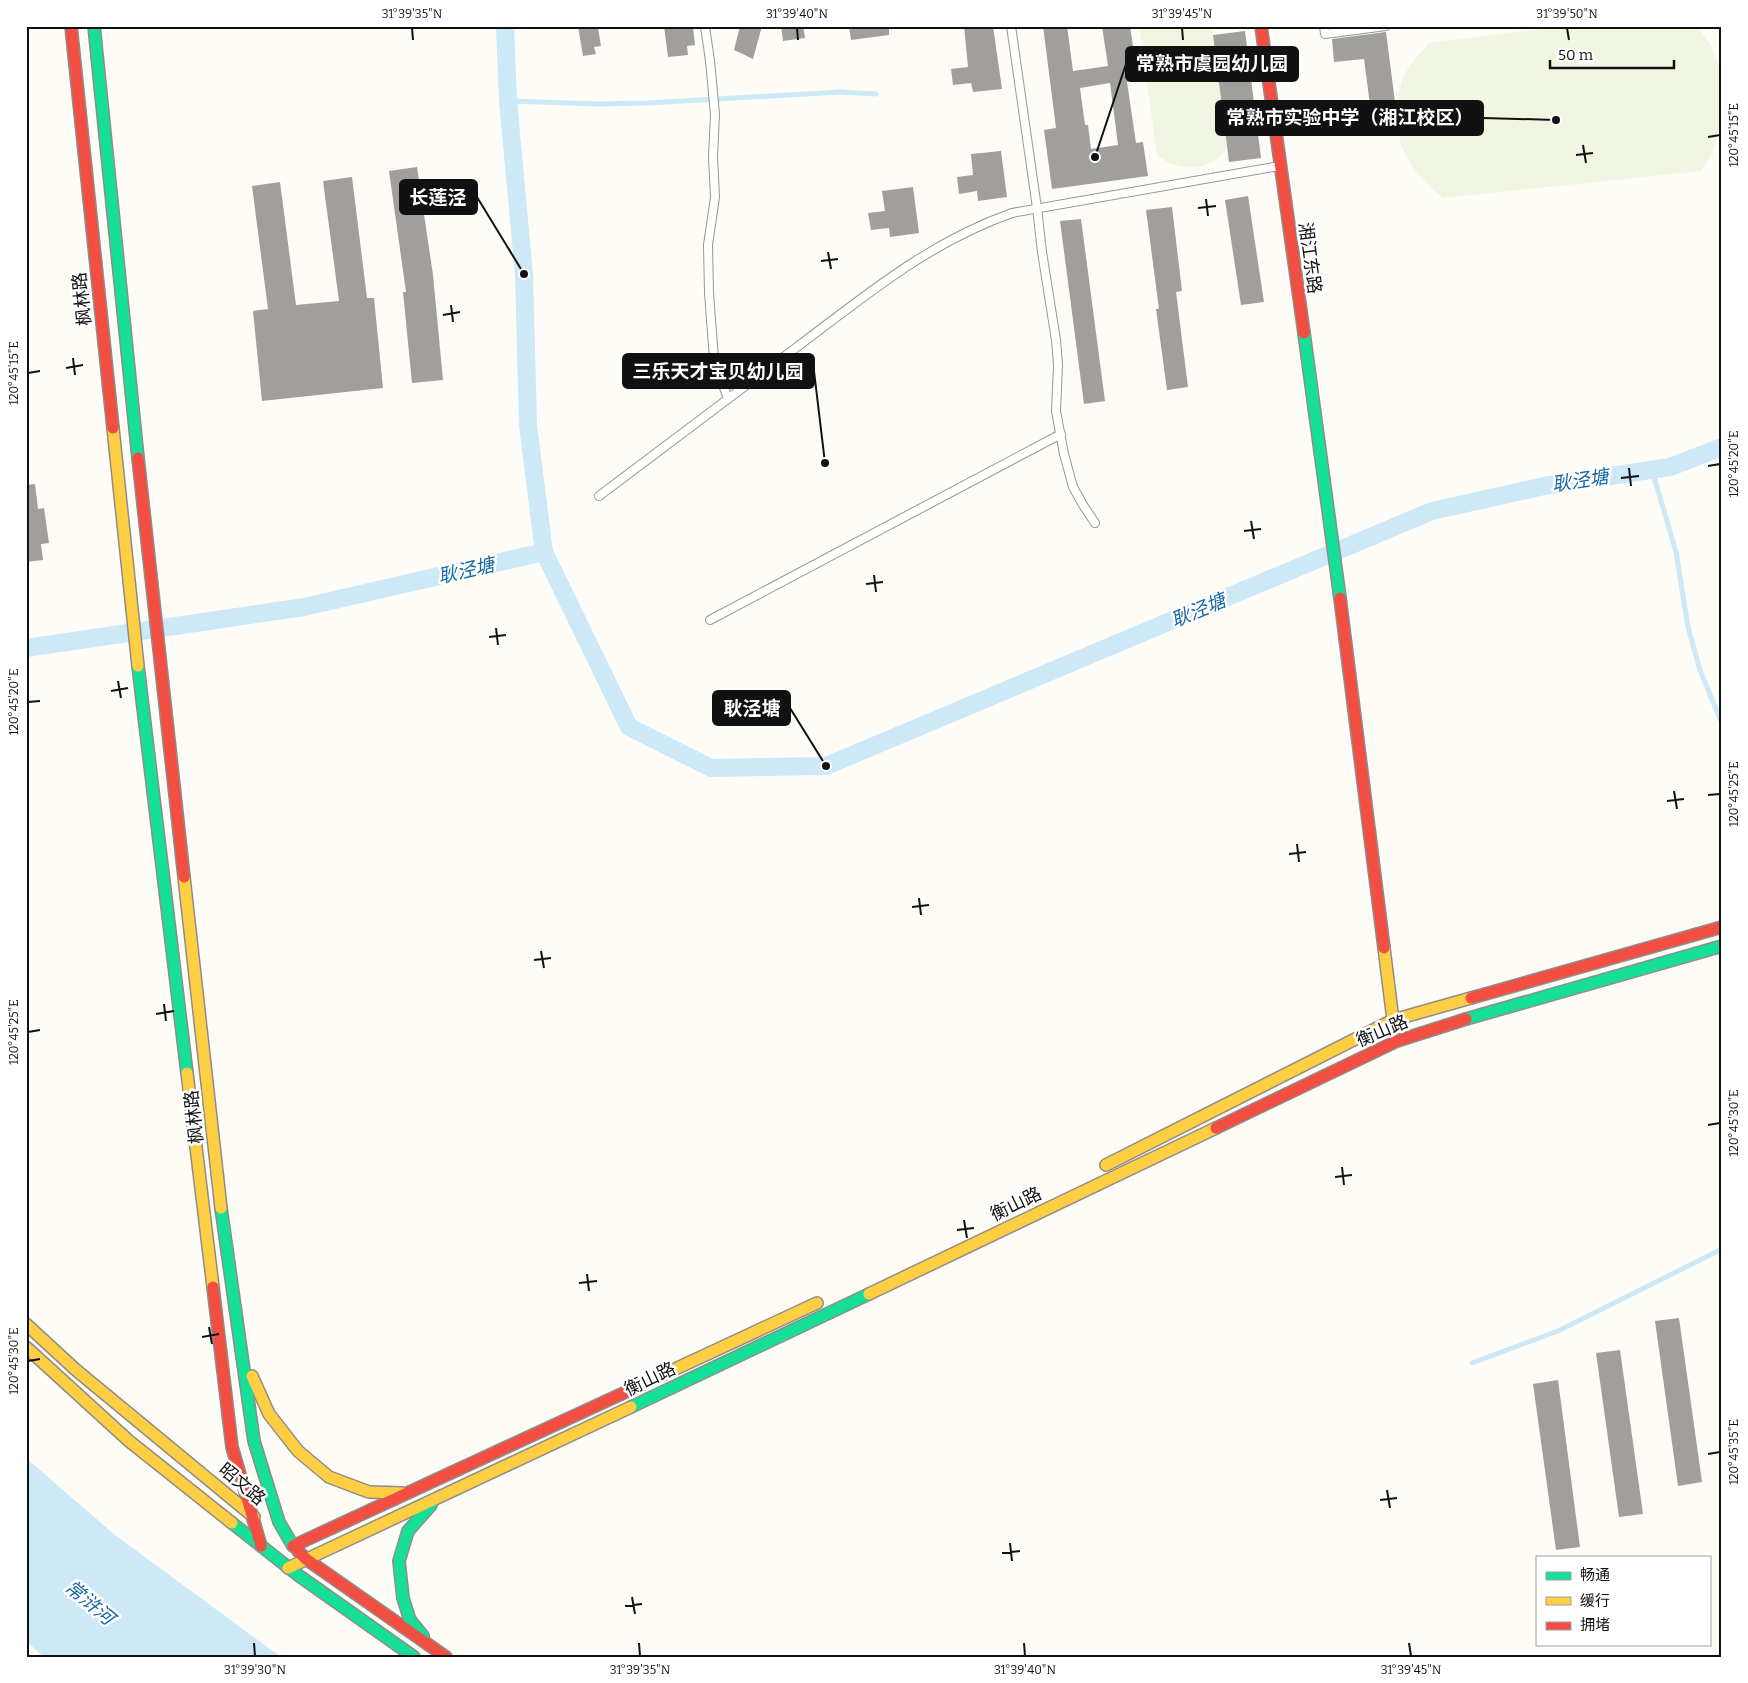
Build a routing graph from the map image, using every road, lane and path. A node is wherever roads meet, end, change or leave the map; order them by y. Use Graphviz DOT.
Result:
graph roads {
  1 [pos="71,26"];
  2 [pos="94,26"];
  3 [pos="705,26"];
  4 [pos="1011,26"];
  5 [pos="1261,26"];
  6 [pos="1324,26"];
  7 [pos="1386,26"];
  8 [pos="1279,166"];
  9 [pos="1037,208"];
  10 [pos="728,399"];
  11 [pos="1061,434"];
  12 [pos="598,496"];
  13 [pos="1095,523"];
  14 [pos="710,620"];
  15 [pos="1722,927"];
  16 [pos="1722,946"];
  17 [pos="1393,1020"];
  18 [pos="1099,1168"];
  19 [pos="830,1296"];
  20 [pos="26,1324"];
  21 [pos="26,1347"];
  22 [pos="241,1349"];
  23 [pos="407,1493"];
  24 [pos="436,1499"];
  25 [pos="252,1515"];
  26 [pos="261,1546"];
  27 [pos="293,1546"];
  28 [pos="306,1559"];
  29 [pos="288,1568"];
  30 [pos="431,1646"];
  31 [pos="414,1657"];
  32 [pos="446,1657"];
  1 -- 25 [label="street, 枫林路"];
  2 -- 22 [label="street, 枫林路"];
  3 -- 10 [label="lane"];
  4 -- 9 [label="lane"];
  5 -- 8 [label="street, 湘江东路"];
  6 -- 7 [label="lane"];
  8 -- 9 [label="lane"];
  8 -- 17 [label="street, 湘江东路"];
  9 -- 10 [label="lane"];
  9 -- 11 [label="lane"];
  10 -- 12 [label="lane"];
  11 -- 13 [label="lane"];
  11 -- 14 [label="lane"];
  15 -- 17 [label="street, 衡山路"];
  16 -- 24 [label="street, 衡山路"];
  17 -- 18 [label="street, 衡山路"];
  19 -- 23 [label="street, 衡山路"];
  20 -- 25 [label="street, 昭文路"];
  21 -- 26 [label="street"];
  22 -- 23 [label="street"];
  22 -- 27 [label="street, 枫林路"];
  23 -- 27 [label="street, 衡山路"];
  24 -- 28 [label="street, 衡山路"];
  24 -- 30 [label="street"];
  25 -- 26 [label="street, 枫林路"];
  25 -- 27 [label="street, 昭文路"];
  26 -- 29 [label="street"];
  27 -- 28 [label="street, 昭文路"];
  28 -- 29 [label="street, 衡山路"];
  28 -- 30 [label="street, 昭文路"];
  29 -- 31 [label="street"];
  30 -- 32 [label="street, 昭文路"];
}
